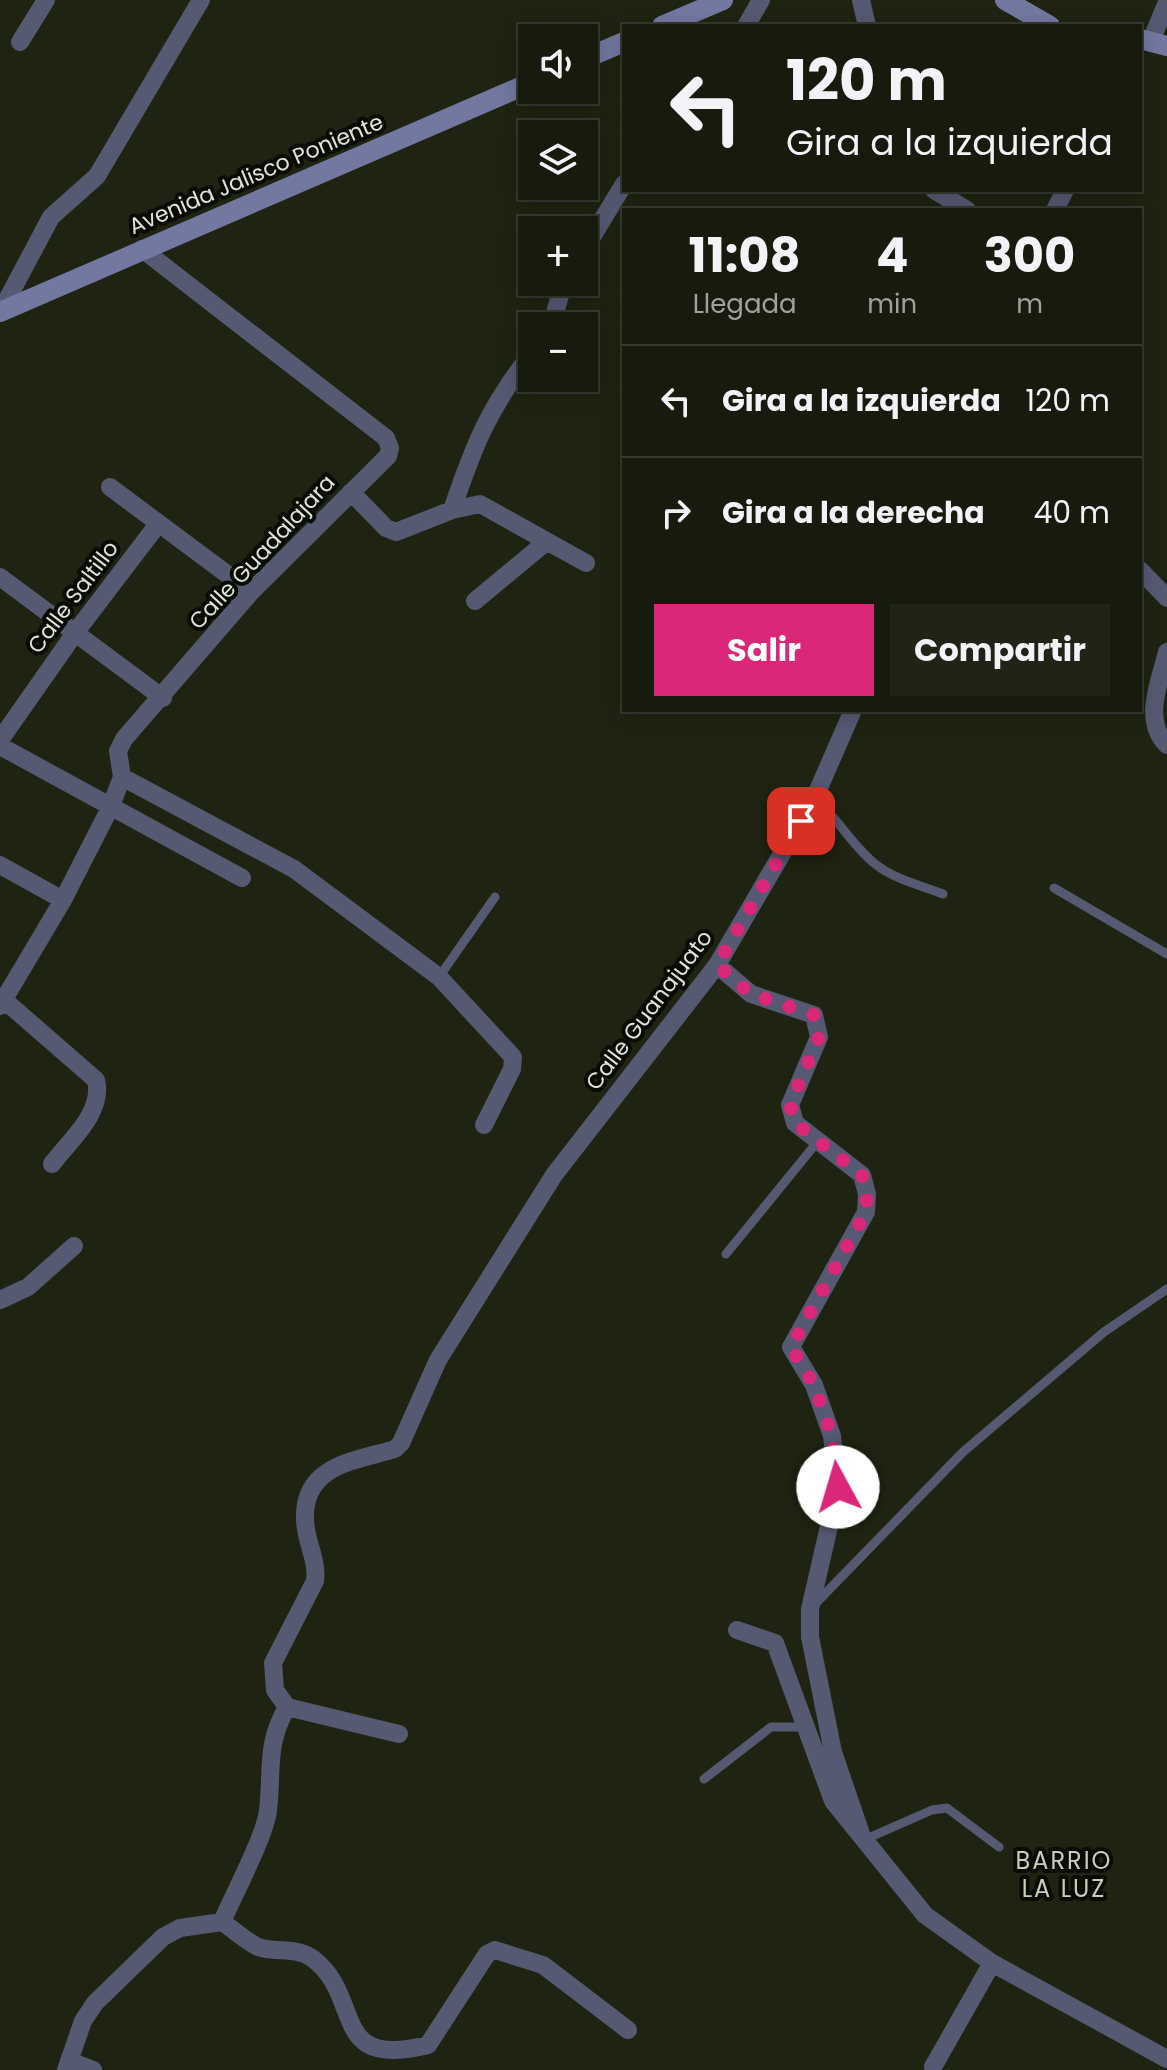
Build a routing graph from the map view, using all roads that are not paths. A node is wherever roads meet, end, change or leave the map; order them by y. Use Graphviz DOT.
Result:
graph roads {
  1 [pos="46,0"];
  2 [pos="201,0"];
  3 [pos="723,0"];
  4 [pos="761,0"];
  5 [pos="861,0"];
  6 [pos="1005,0"];
  7 [pos="1167,2"];
  8 [pos="667,24"];
  9 [pos="747,24"];
  10 [pos="867,24"];
  11 [pos="1047,24"];
  12 [pos="20,42"];
  13 [pos="1153,42"];
  14 [pos="622,43"];
  15 [pos="598,53"];
  16 [pos="518,88"];
  17 [pos="622,187"];
  18 [pos="937,192"];
  19 [pos="964,208"];
  20 [pos="598,227"];
  21 [pos="142,249"];
  22 [pos="0,312"];
  23 [pos="518,370"];
  24 [pos="110,487"];
  25 [pos="351,492"];
  26 [pos="452,510"];
  27 [pos="158,524"];
  28 [pos="546,542"];
  29 [pos="586,563"];
  30 [pos="1142,572"];
  31 [pos="0,577"];
  32 [pos="251,592"];
  33 [pos="1167,598"];
  34 [pos="475,601"];
  35 [pos="75,633"];
  36 [pos="1167,652"];
  37 [pos="163,698"];
  38 [pos="852,712"];
  39 [pos="0,740"];
  40 [pos="1167,745"];
  41 [pos="0,746"];
  42 [pos="122,777"];
  43 [pos="815,797"];
  44 [pos="111,806"];
  45 [pos="0,865"];
  46 [pos="242,878"];
  47 [pos="1054,888"];
  48 [pos="943,894"];
  49 [pos="495,897"];
  50 [pos="63,900"];
  51 [pos="1167,954"];
  52 [pos="717,965"];
  53 [pos="439,977"];
  54 [pos="2,1003"];
  55 [pos="484,1125"];
  56 [pos="818,1141"];
  57 [pos="52,1164"];
  58 [pos="74,1246"];
  59 [pos="726,1254"];
  60 [pos="1167,1289"];
  61 [pos="0,1300"];
  62 [pos="810,1609"];
  63 [pos="737,1630"];
  64 [pos="287,1707"];
  65 [pos="807,1727"];
  66 [pos="399,1734"];
  67 [pos="704,1779"];
  68 [pos="864,1836"];
  69 [pos="999,1847"];
  70 [pos="222,1922"];
  71 [pos="992,1963"];
  72 [pos="628,2030"];
  73 [pos="1167,2059"];
  74 [pos="68,2066"];
  75 [pos="933,2067"];
  76 [pos="93,2070"];
  1 -- 12 [label="street"];
  2 -- 22 [label="street"];
  3 -- 8 [label="street"];
  4 -- 9 [label="street"];
  5 -- 10 [label="street"];
  6 -- 11 [label="street"];
  7 -- 13 [label="street"];
  14 -- 15 [label="street"];
  16 -- 21 [label="street, Avenida Jalisco Poniente"];
  17 -- 20 [label="street"];
  18 -- 19 [label="street"];
  21 -- 22 [label="street, Avenida Jalisco Poniente"];
  21 -- 25 [label="street, Calle Guadalajara"];
  23 -- 26 [label="street"];
  24 -- 27 [label="street"];
  25 -- 26 [label="street"];
  25 -- 32 [label="street, Calle Guadalajara"];
  26 -- 28 [label="street"];
  27 -- 32 [label="street"];
  27 -- 35 [label="street, Calle Saltillo"];
  28 -- 29 [label="street"];
  28 -- 34 [label="street"];
  30 -- 33 [label="street"];
  31 -- 35 [label="street"];
  32 -- 37 [label="street, Calle Guadalajara"];
  35 -- 37 [label="street"];
  35 -- 39 [label="street, Calle Saltillo"];
  36 -- 40 [label="street"];
  37 -- 42 [label="street, Calle Guadalajara"];
  38 -- 43 [label="street, Calle Guanajuato"];
  41 -- 44 [label="street"];
  42 -- 44 [label="street, Calle Guadalajara"];
  42 -- 53 [label="street"];
  43 -- 48 [label="lane"];
  43 -- 52 [label="street, Calle Guanajuato"];
  44 -- 46 [label="street"];
  44 -- 50 [label="street, Calle Guadalajara"];
  45 -- 50 [label="street"];
  47 -- 51 [label="lane"];
  49 -- 53 [label="lane"];
  50 -- 54 [label="street, Calle Guadalajara"];
  52 -- 56 [label="street"];
  52 -- 64 [label="street, Calle Guanajuato"];
  53 -- 55 [label="street"];
  54 -- 57 [label="street"];
  56 -- 59 [label="lane"];
  56 -- 62 [label="street"];
  58 -- 61 [label="street"];
  60 -- 62 [label="lane"];
  62 -- 68 [label="street"];
  63 -- 65 [label="street"];
  64 -- 66 [label="street"];
  64 -- 70 [label="street"];
  65 -- 67 [label="lane"];
  65 -- 68 [label="street"];
  68 -- 69 [label="lane"];
  68 -- 71 [label="street"];
  70 -- 72 [label="street"];
  70 -- 74 [label="street"];
  71 -- 73 [label="street"];
  71 -- 75 [label="street"];
  74 -- 76 [label="street"];
}
